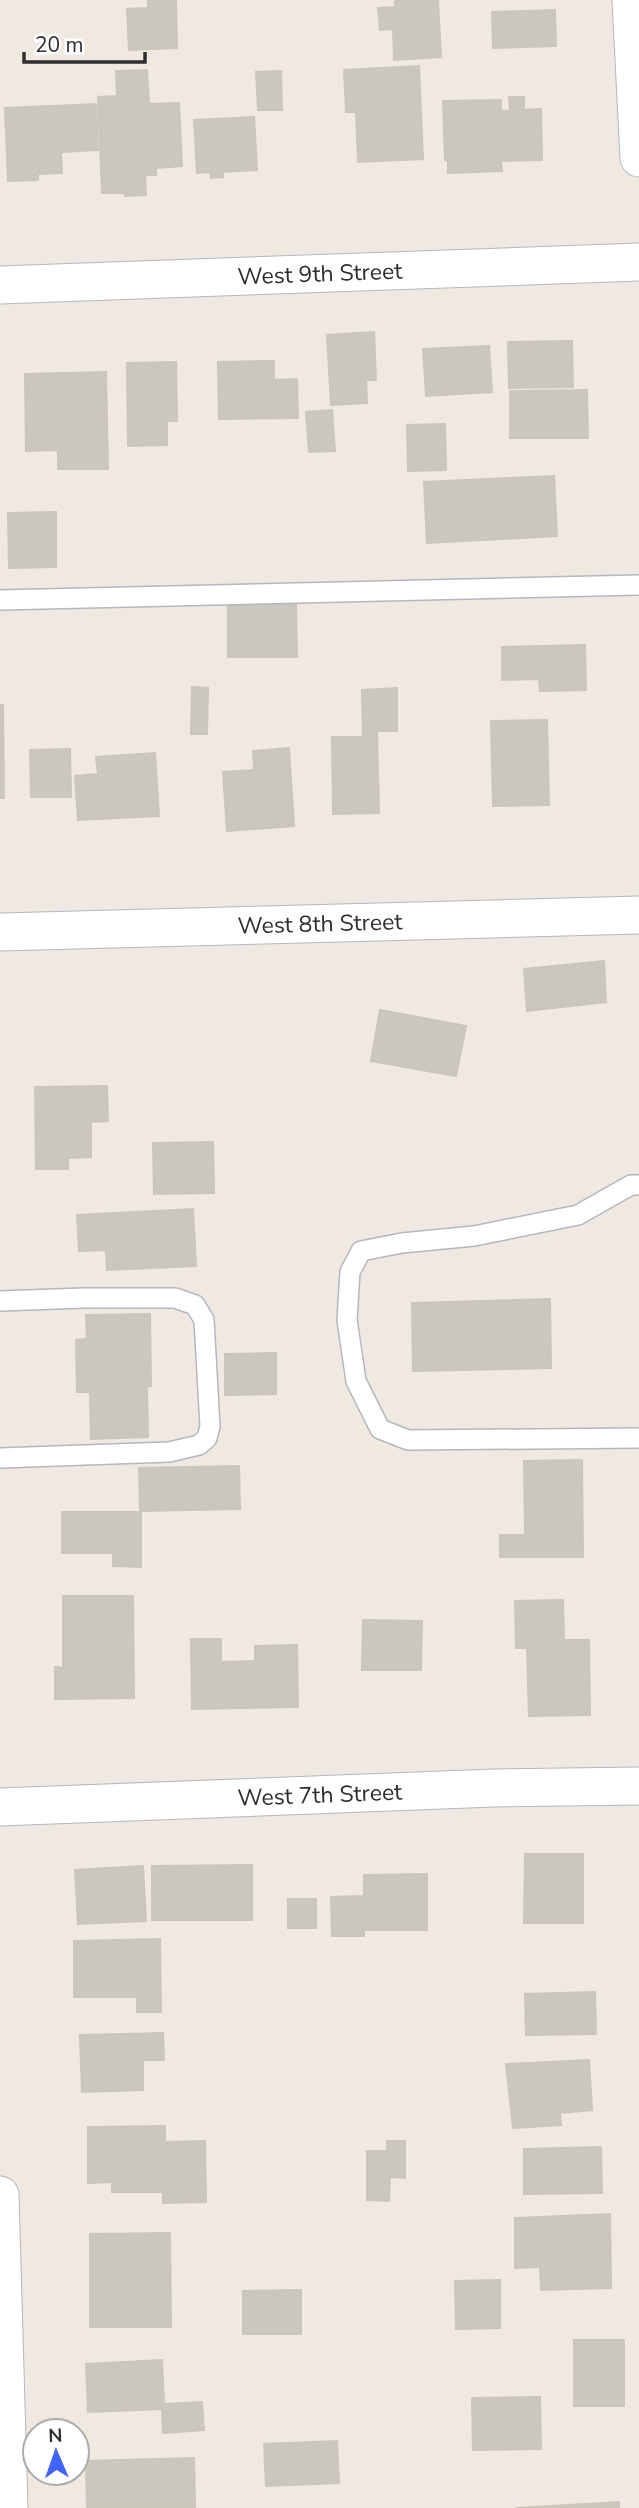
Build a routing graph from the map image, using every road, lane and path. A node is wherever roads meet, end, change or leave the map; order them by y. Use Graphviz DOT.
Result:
graph roads {
  1 [pos="631,0"];
  2 [pos="639,158"];
  3 [pos="639,262"];
  4 [pos="0,285"];
  5 [pos="639,585"];
  6 [pos="0,600"];
  7 [pos="639,915"];
  8 [pos="0,932"];
  9 [pos="639,1185"];
  10 [pos="0,1301"];
  11 [pos="639,1438"];
  12 [pos="0,1458"];
  13 [pos="639,1786"];
  14 [pos="0,1807"];
  15 [pos="0,2195"];
  16 [pos="1,2283"];
  17 [pos="9,2508"];
  1 -- 2 [label="street"];
  3 -- 4 [label="street, West 9th Street"];
  5 -- 6 [label="lane"];
  7 -- 8 [label="street, West 8th Street"];
  9 -- 11 [label="lane"];
  10 -- 12 [label="lane"];
  13 -- 14 [label="street, West 7th Street"];
  15 -- 16 [label="street"];
  16 -- 17 [label="street"];
}
